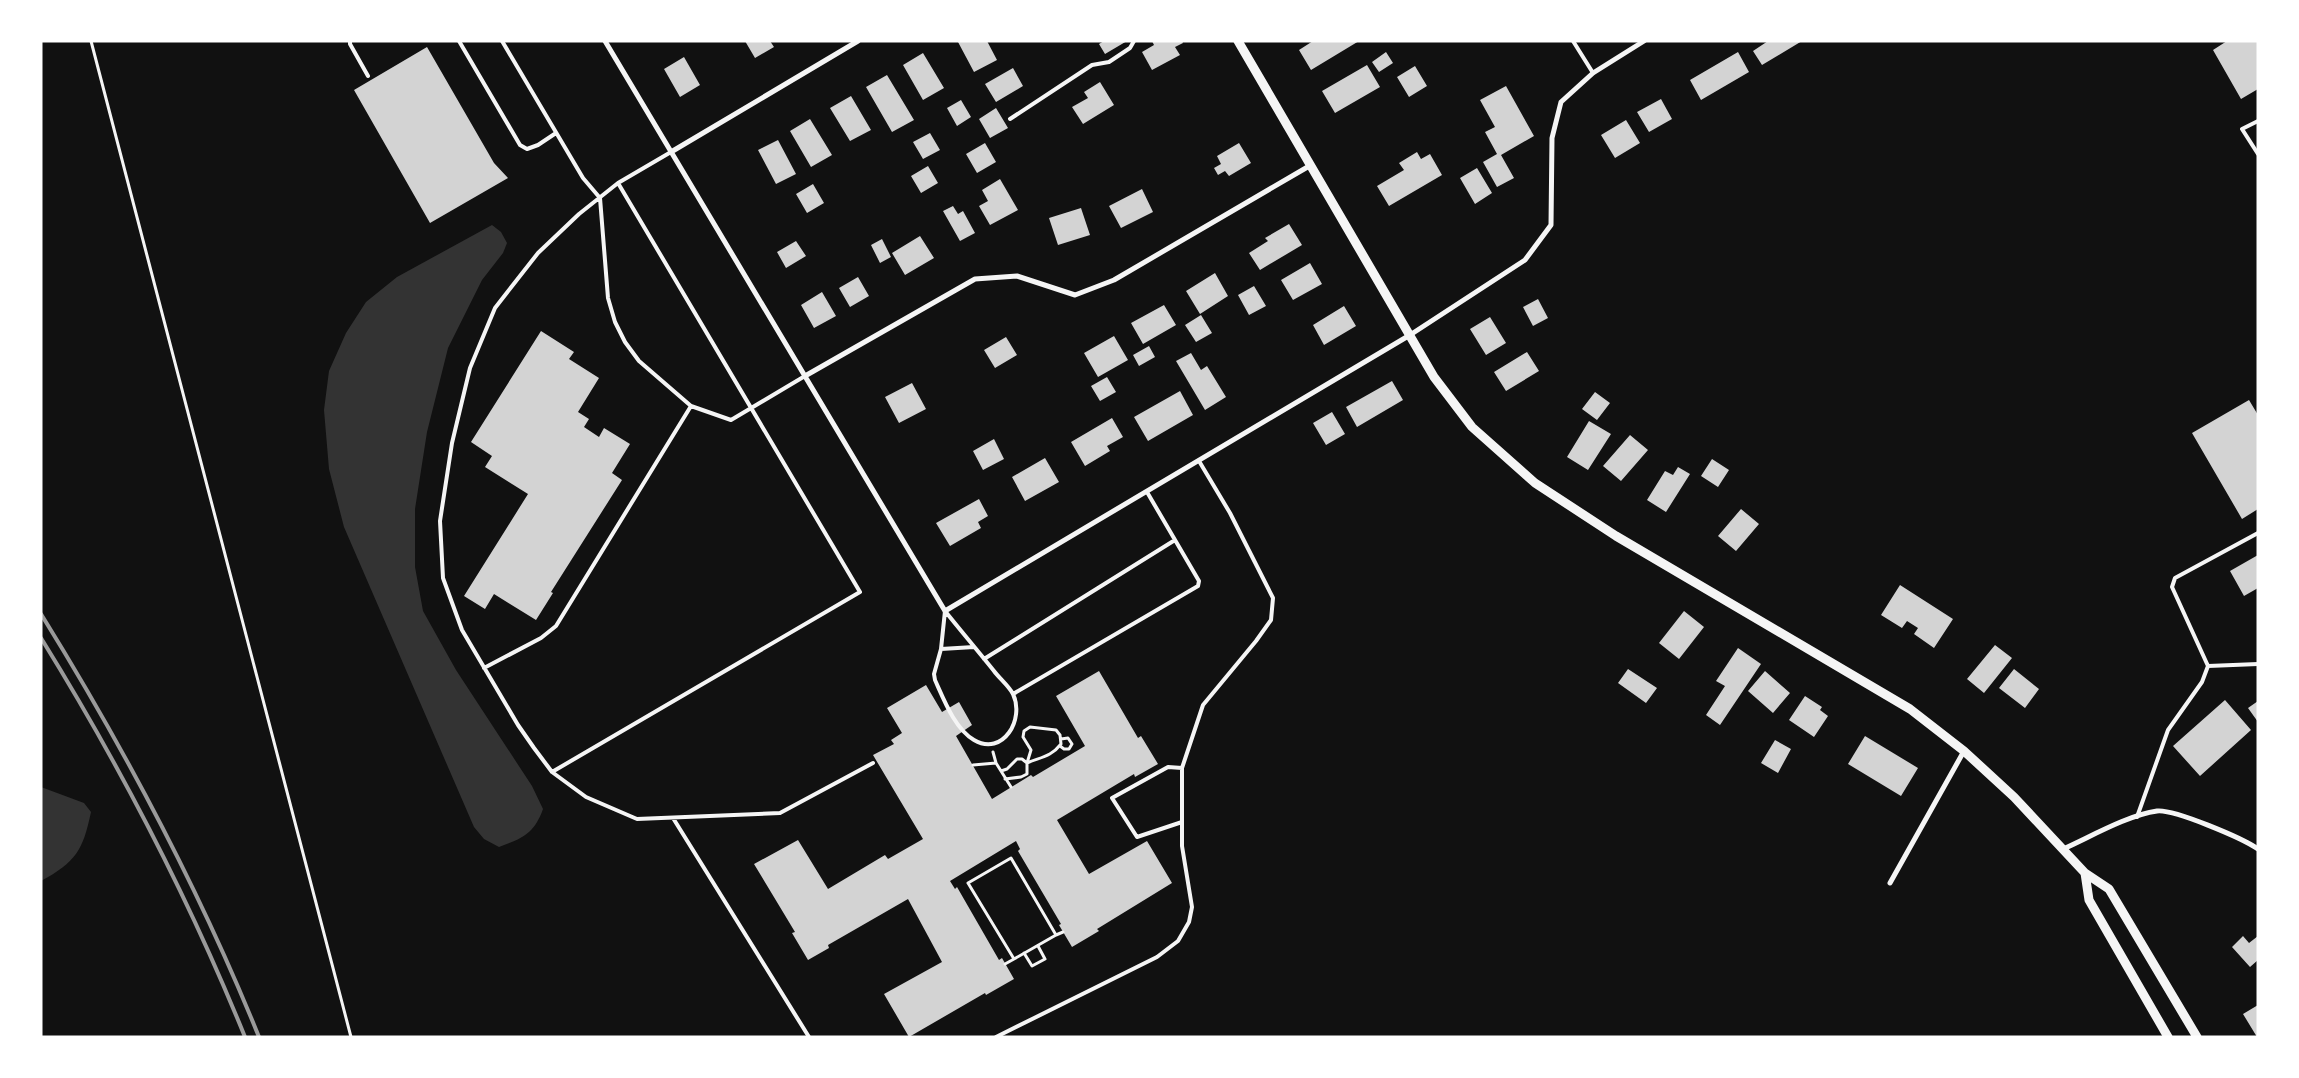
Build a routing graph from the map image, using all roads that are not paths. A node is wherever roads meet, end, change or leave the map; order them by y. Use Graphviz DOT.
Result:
graph roads {
  1 [pos="350,41"];
  2 [pos="458,41"];
  3 [pos="502,41"];
  4 [pos="605,41"];
  5 [pos="858,41"];
  6 [pos="1134,41"];
  7 [pos="1238,41"];
  8 [pos="1573,41"];
  9 [pos="1644,41"];
  10 [pos="1593,73"];
  11 [pos="368,76"];
  12 [pos="1010,119"];
  13 [pos="2258,121"];
  14 [pos="556,133"];
  15 [pos="671,152"];
  16 [pos="2258,154"];
  17 [pos="1311,165"];
  18 [pos="618,183"];
  19 [pos="600,198"];
  20 [pos="1410,335"];
  21 [pos="805,376"];
  22 [pos="691,406"];
  23 [pos="752,408"];
  24 [pos="1199,461"];
  25 [pos="1147,492"];
  26 [pos="2258,533"];
  27 [pos="1175,540"];
  28 [pos="945,612"];
  29 [pos="974,646"];
  30 [pos="941,649"];
  31 [pos="984,659"];
  32 [pos="2258,664"];
  33 [pos="2208,666"];
  34 [pos="484,668"];
  35 [pos="1013,694"];
  36 [pos="1964,752"];
  37 [pos="873,763"];
  38 [pos="1182,768"];
  39 [pos="552,772"];
  40 [pos="2137,817"];
  41 [pos="673,818"];
  42 [pos="1182,822"];
  43 [pos="2063,849"];
  44 [pos="2258,849"];
  45 [pos="2085,873"];
  46 [pos="1890,883"];
  47 [pos="809,1037"];
  48 [pos="996,1037"];
  49 [pos="2168,1037"];
  50 [pos="2197,1037"];
  1 -- 11 [label="lane"];
  2 -- 14 [label="lane"];
  3 -- 14 [label="lane"];
  4 -- 15 [label="street"];
  5 -- 15 [label="street"];
  6 -- 12 [label="lane"];
  7 -- 17 [label="street"];
  8 -- 10 [label="lane"];
  9 -- 10 [label="street"];
  10 -- 20 [label="street"];
  13 -- 16 [label="lane"];
  14 -- 19 [label="lane"];
  15 -- 18 [label="lane"];
  15 -- 21 [label="street"];
  17 -- 20 [label="street"];
  17 -- 21 [label="street"];
  18 -- 19 [label="lane"];
  18 -- 23 [label="lane"];
  19 -- 22 [label="lane"];
  19 -- 34 [label="lane"];
  20 -- 24 [label="street"];
  20 -- 36 [label="street"];
  21 -- 23 [label="lane"];
  21 -- 28 [label="street"];
  22 -- 23 [label="lane"];
  22 -- 34 [label="lane"];
  23 -- 39 [label="lane"];
  24 -- 25 [label="street"];
  24 -- 38 [label="lane"];
  25 -- 27 [label="lane"];
  25 -- 28 [label="street"];
  26 -- 33 [label="lane"];
  27 -- 31 [label="lane"];
  27 -- 35 [label="lane"];
  28 -- 29 [label="lane"];
  28 -- 30 [label="lane"];
  29 -- 30 [label="lane"];
  29 -- 31 [label="lane"];
  30 -- 35 [label="lane"];
  31 -- 35 [label="lane"];
  32 -- 33 [label="lane"];
  33 -- 40 [label="lane"];
  34 -- 39 [label="lane"];
  36 -- 43 [label="street"];
  36 -- 46 [label="street"];
  37 -- 41 [label="lane"];
  38 -- 42 [label="lane"];
  38 -- 42 [label="lane"];
  39 -- 41 [label="lane"];
  40 -- 43 [label="street"];
  40 -- 44 [label="street"];
  41 -- 47 [label="lane"];
  42 -- 48 [label="lane"];
  43 -- 45 [label="street"];
  45 -- 49 [label="street"];
  45 -- 50 [label="street"];
}
